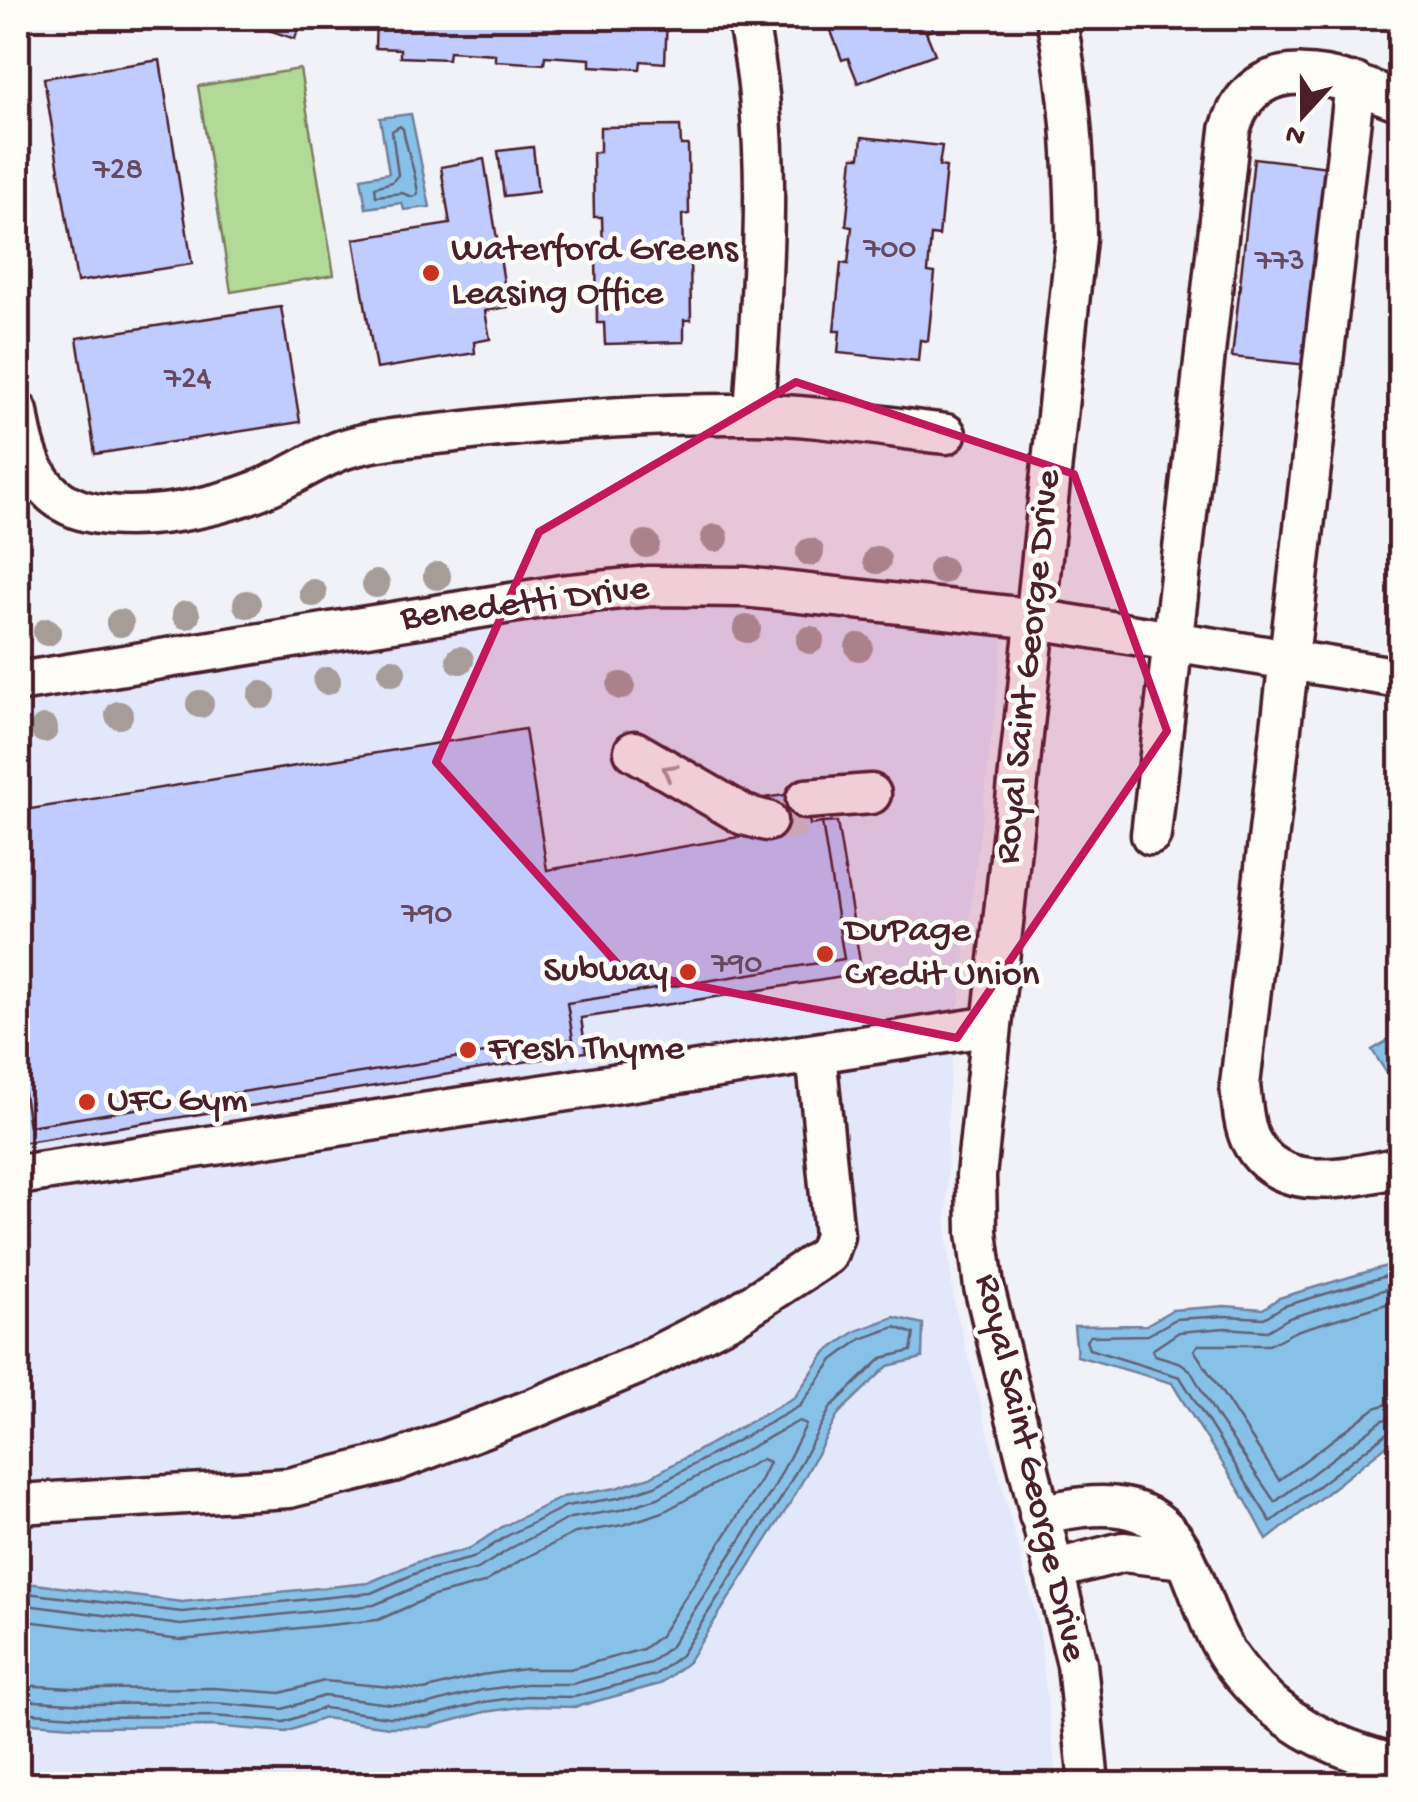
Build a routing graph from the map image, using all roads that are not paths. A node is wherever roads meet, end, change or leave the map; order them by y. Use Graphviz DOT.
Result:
graph roads {
  1 [pos="747,18"];
  2 [pos="1056,18"];
  3 [pos="1355,84"];
  4 [pos="1400,101"];
  5 [pos="18,412"];
  6 [pos="754,414"];
  7 [pos="946,434"];
  8 [pos="1036,619"];
  9 [pos="1172,641"];
  10 [pos="1289,660"];
  11 [pos="1400,678"];
  12 [pos="18,682"];
  13 [pos="634,751"];
  14 [pos="872,804"];
  15 [pos="808,808"];
  16 [pos="753,810"];
  17 [pos="1151,835"];
  18 [pos="992,1026"];
  19 [pos="816,1052"];
  20 [pos="1400,1167"];
  21 [pos="18,1175"];
  22 [pos="18,1504"];
  23 [pos="1038,1515"];
  24 [pos="1185,1559"];
  25 [pos="1053,1570"];
  26 [pos="1400,1764"];
  27 [pos="1089,1784"];
  1 -- 6 [label="street"];
  2 -- 8 [label="street, Royal Saint George Drive"];
  3 -- 4 [label="street"];
  3 -- 9 [label="street"];
  3 -- 10 [label="street"];
  5 -- 6 [label="street"];
  6 -- 7 [label="street"];
  8 -- 9 [label="street, Benedetti Drive"];
  8 -- 12 [label="street, Benedetti Drive"];
  8 -- 18 [label="street, Royal Saint George Drive"];
  9 -- 10 [label="street, Benedetti Drive"];
  9 -- 17 [label="street"];
  10 -- 11 [label="street, Benedetti Drive"];
  10 -- 20 [label="street"];
  16 -- 13 [label="street, one-way"];
  14 -- 15 [label="street"];
  18 -- 19 [label="street"];
  18 -- 23 [label="street, Royal Saint George Drive"];
  19 -- 21 [label="street"];
  19 -- 22 [label="street"];
  23 -- 24 [label="street"];
  23 -- 25 [label="street, Royal Saint George Drive"];
  24 -- 25 [label="street"];
  24 -- 26 [label="street"];
  25 -- 27 [label="street, Royal Saint George Drive"];
}
